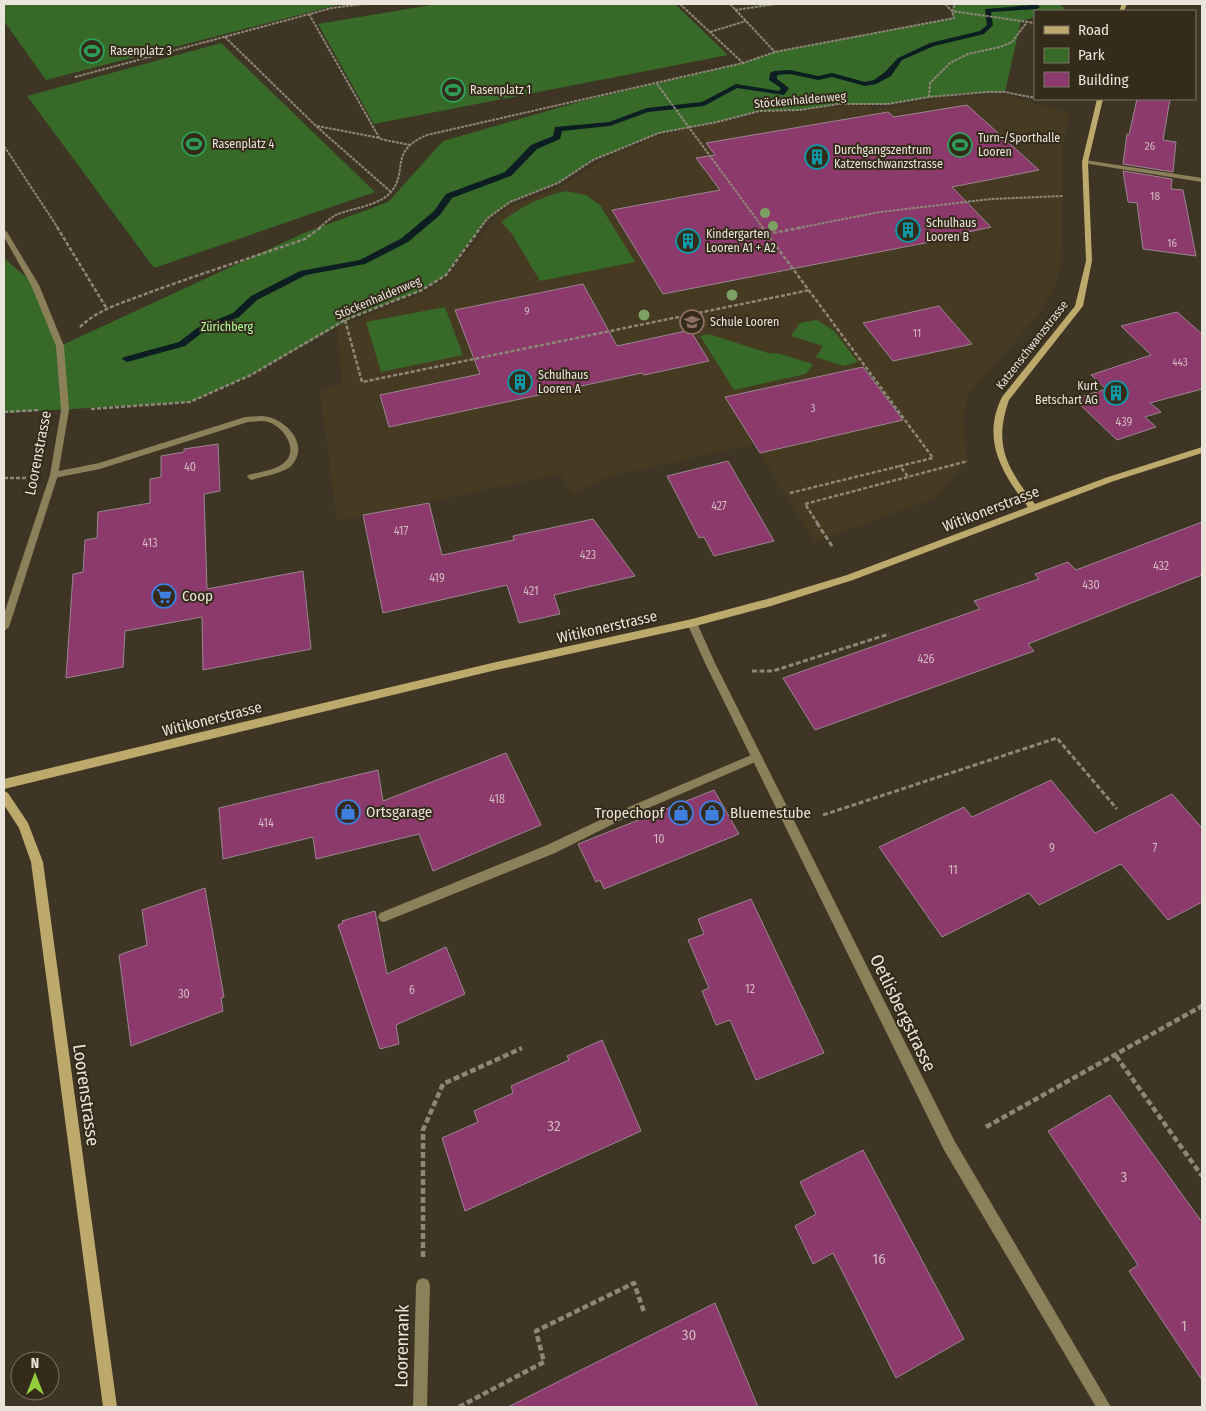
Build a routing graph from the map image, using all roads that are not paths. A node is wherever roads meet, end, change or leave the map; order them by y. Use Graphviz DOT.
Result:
graph roads {
  1 [pos="1100,100"];
  2 [pos="1085,162"];
  3 [pos="1202,180"];
  4 [pos="4,232"];
  5 [pos="1202,450"];
  6 [pos="54,475"];
  7 [pos="251,477"];
  8 [pos="1033,508"];
  9 [pos="692,623"];
  10 [pos="4,627"];
  11 [pos="756,757"];
  12 [pos="4,784"];
  13 [pos="4,796"];
  14 [pos="384,917"];
  15 [pos="423,1286"];
  16 [pos="110,1407"];
  17 [pos="420,1407"];
  18 [pos="1104,1407"];
  1 -- 2 [label="street, Katzenschwanzstrasse"];
  2 -- 3 [label="street"];
  2 -- 8 [label="street, Katzenschwanzstrasse"];
  4 -- 6 [label="street, Loorenstrasse"];
  5 -- 8 [label="street, Witikonerstrasse"];
  6 -- 7 [label="street"];
  6 -- 10 [label="street, Loorenstrasse"];
  8 -- 9 [label="street, Witikonerstrasse"];
  9 -- 11 [label="street, Oetlisbergstrasse"];
  9 -- 12 [label="street, Witikonerstrasse"];
  11 -- 14 [label="street"];
  11 -- 18 [label="street, Oetlisbergstrasse"];
  13 -- 16 [label="street, Loorenstrasse"];
  15 -- 17 [label="street, Loorenrank"];
}
